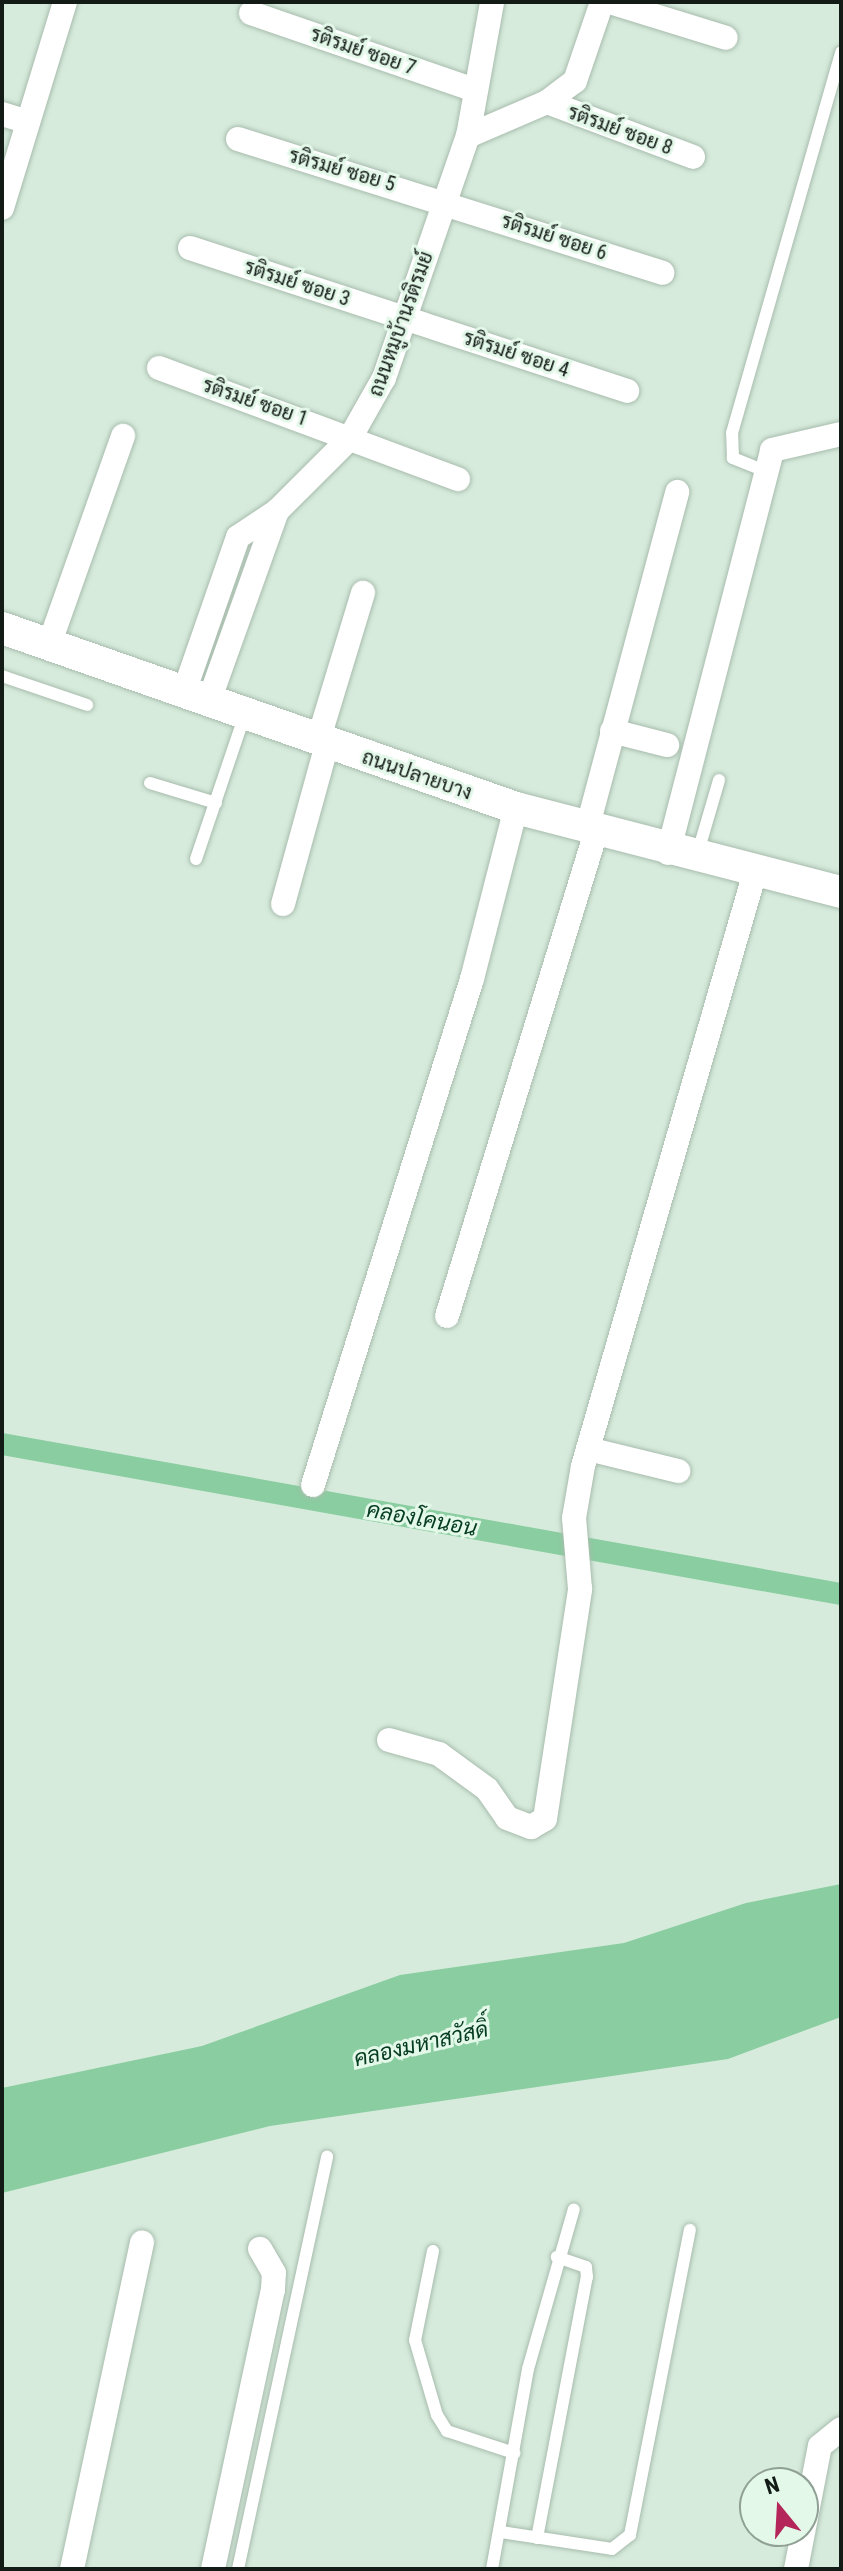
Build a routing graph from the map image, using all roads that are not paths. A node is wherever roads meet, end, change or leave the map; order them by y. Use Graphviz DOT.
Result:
graph roads {
  1 [pos="65,2"];
  2 [pos="492,2"];
  3 [pos="602,2"];
  4 [pos="610,2"];
  5 [pos="251,13"];
  6 [pos="726,38"];
  7 [pos="841,52"];
  8 [pos="474,90"];
  9 [pos="547,102"];
  10 [pos="2,114"];
  11 [pos="28,122"];
  12 [pos="468,136"];
  13 [pos="238,139"];
  14 [pos="693,157"];
  15 [pos="447,201"];
  16 [pos="2,208"];
  17 [pos="190,248"];
  18 [pos="662,273"];
  19 [pos="405,317"];
  20 [pos="159,368"];
  21 [pos="627,391"];
  22 [pos="841,434"];
  23 [pos="123,436"];
  24 [pos="350,438"];
  25 [pos="765,471"];
  26 [pos="458,479"];
  27 [pos="677,492"];
  28 [pos="363,593"];
  29 [pos="2,628"];
  30 [pos="49,645"];
  31 [pos="2,676"];
  32 [pos="197,697"];
  33 [pos="87,705"];
  34 [pos="246,714"];
  35 [pos="612,731"];
  36 [pos="323,743"];
  37 [pos="667,745"];
  38 [pos="719,780"];
  39 [pos="150,783"];
  40 [pos="216,803"];
  41 [pos="516,808"];
  42 [pos="592,831"];
  43 [pos="682,856"];
  44 [pos="196,859"];
  45 [pos="755,872"];
  46 [pos="841,892"];
  47 [pos="283,904"];
  48 [pos="447,1316"];
  49 [pos="588,1449"];
  50 [pos="678,1471"];
  51 [pos="313,1485"];
  52 [pos="389,1740"];
  53 [pos="327,2156"];
  54 [pos="574,2209"];
  55 [pos="690,2230"];
  56 [pos="142,2242"];
  57 [pos="260,2249"];
  58 [pos="433,2251"];
  59 [pos="557,2257"];
  60 [pos="841,2429"];
  61 [pos="514,2453"];
  62 [pos="501,2532"];
  63 [pos="537,2538"];
  64 [pos="72,2569"];
  65 [pos="213,2569"];
  66 [pos="238,2569"];
  67 [pos="492,2569"];
  68 [pos="796,2569"];
  1 -- 11 [label="street"];
  2 -- 8 [label="street, ถนนหมูบ้านรติรมย์"];
  3 -- 9 [label="street"];
  4 -- 6 [label="street"];
  5 -- 8 [label="street, รติรมย์ ซอย 7"];
  7 -- 25 [label="lane"];
  8 -- 12 [label="street, ถนนหมูบ้านรติรมย์"];
  9 -- 12 [label="street"];
  9 -- 14 [label="street, รติรมย์ ซอย 8"];
  10 -- 11 [label="street"];
  11 -- 16 [label="street"];
  12 -- 15 [label="street, ถนนหมูบ้านรติรมย์"];
  13 -- 15 [label="street, รติรมย์ ซอย 5"];
  15 -- 18 [label="street, รติรมย์ ซอย 6"];
  15 -- 19 [label="street, ถนนหมูบ้านรติรมย์"];
  17 -- 19 [label="street, รติรมย์ ซอย 3"];
  19 -- 21 [label="street, รติรมย์ ซอย 4"];
  19 -- 24 [label="street, ถนนหมูบ้านรติรมย์"];
  20 -- 24 [label="street, รติรมย์ ซอย 1"];
  22 -- 25 [label="street"];
  23 -- 30 [label="street"];
  24 -- 26 [label="street, รติรมย์ ซอย 1"];
  24 -- 32 [label="street, ถนนหมูบ้านรติรมย์"];
  25 -- 43 [label="street"];
  27 -- 35 [label="street"];
  28 -- 36 [label="street"];
  29 -- 30 [label="street, ถนนปลายบาง"];
  30 -- 32 [label="street, ถนนปลายบาง"];
  31 -- 33 [label="lane"];
  32 -- 34 [label="street, ถนนปลายบาง"];
  34 -- 36 [label="street, ถนนปลายบาง"];
  34 -- 40 [label="lane"];
  35 -- 37 [label="street"];
  35 -- 42 [label="street"];
  36 -- 41 [label="street, ถนนปลายบาง"];
  36 -- 47 [label="street"];
  38 -- 43 [label="lane"];
  39 -- 40 [label="lane"];
  40 -- 44 [label="lane"];
  41 -- 42 [label="street, ถนนปลายบาง"];
  41 -- 51 [label="street"];
  42 -- 43 [label="street, ถนนปลายบาง"];
  42 -- 48 [label="street"];
  43 -- 45 [label="street, ถนนปลายบาง"];
  45 -- 46 [label="street, ถนนปลายบาง"];
  45 -- 49 [label="street"];
  49 -- 50 [label="street"];
  49 -- 52 [label="street"];
  53 -- 66 [label="lane"];
  54 -- 59 [label="lane"];
  55 -- 63 [label="lane"];
  56 -- 64 [label="street"];
  57 -- 65 [label="street"];
  58 -- 61 [label="lane"];
  59 -- 61 [label="lane"];
  59 -- 63 [label="lane"];
  60 -- 68 [label="street"];
  61 -- 62 [label="lane"];
  62 -- 63 [label="lane"];
  62 -- 67 [label="lane"];
}
